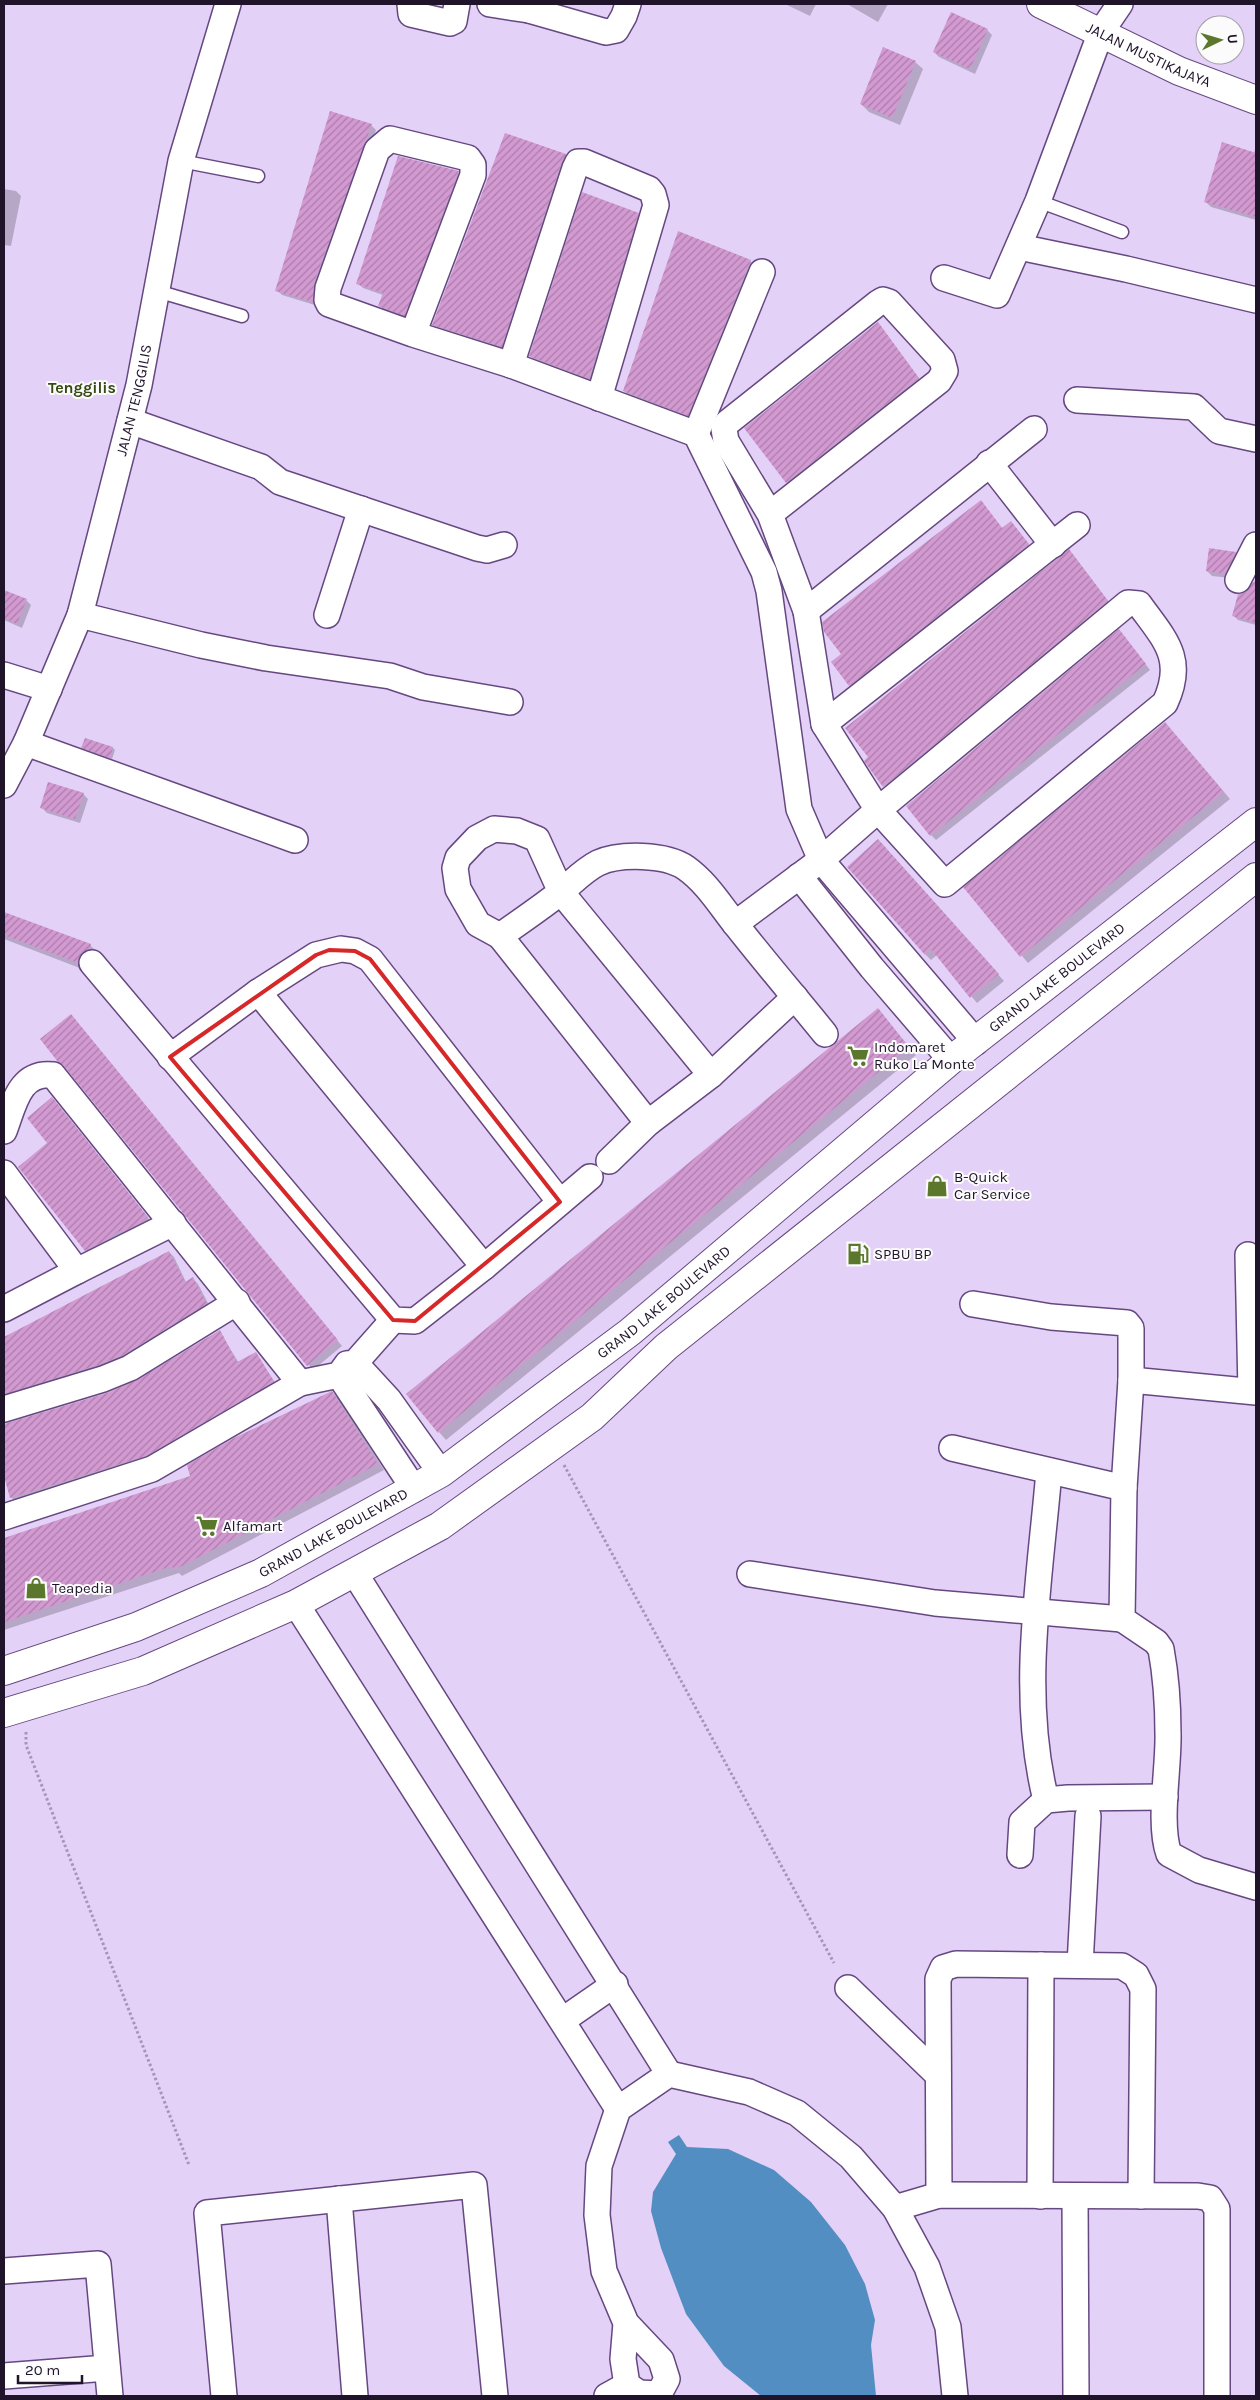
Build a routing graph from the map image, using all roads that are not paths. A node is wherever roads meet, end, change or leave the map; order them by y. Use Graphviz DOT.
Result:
graph roads {
  1 [pos="228,4"];
  2 [pos="410,4"];
  3 [pos="457,4"];
  4 [pos="490,4"];
  5 [pos="628,4"];
  6 [pos="1041,4"];
  7 [pos="1120,4"];
  8 [pos="529,7"];
  9 [pos="1075,11"];
  10 [pos="1100,32"];
  11 [pos="1256,100"];
  12 [pos="181,161"];
  13 [pos="258,176"];
  14 [pos="1038,201"];
  15 [pos="1122,232"];
  16 [pos="1019,247"];
  17 [pos="762,272"];
  18 [pos="944,278"];
  19 [pos="157,291"];
  20 [pos="1256,300"];
  21 [pos="242,316"];
  22 [pos="413,334"];
  23 [pos="511,365"];
  24 [pos="600,398"];
  25 [pos="1076,400"];
  26 [pos="130,421"];
  27 [pos="1034,429"];
  28 [pos="696,434"];
  29 [pos="1256,439"];
  30 [pos="989,463"];
  31 [pos="361,509"];
  32 [pos="770,514"];
  33 [pos="1077,525"];
  34 [pos="504,544"];
  35 [pos="1256,544"];
  36 [pos="1053,545"];
  37 [pos="1238,580"];
  38 [pos="806,611"];
  39 [pos="327,615"];
  40 [pos="80,616"];
  41 [pos="4,675"];
  42 [pos="49,690"];
  43 [pos="510,702"];
  44 [pos="824,724"];
  45 [pos="26,743"];
  46 [pos="4,785"];
  47 [pos="878,810"];
  48 [pos="1256,822"];
  49 [pos="295,840"];
  50 [pos="821,860"];
  51 [pos="799,876"];
  52 [pos="1256,877"];
  53 [pos="561,892"];
  54 [pos="735,924"];
  55 [pos="500,936"];
  56 [pos="897,948"];
  57 [pos="92,963"];
  58 [pos="872,968"];
  59 [pos="258,992"];
  60 [pos="795,997"];
  61 [pos="825,1034"];
  62 [pos="976,1042"];
  63 [pos="170,1057"];
  64 [pos="951,1060"];
  65 [pos="711,1075"];
  66 [pos="648,1123"];
  67 [pos="4,1131"];
  68 [pos="4,1173"];
  69 [pos="560,1202"];
  70 [pos="173,1223"];
  71 [pos="1248,1255"];
  72 [pos="484,1267"];
  73 [pos="77,1271"];
  74 [pos="237,1302"];
  75 [pos="973,1304"];
  76 [pos="4,1309"];
  77 [pos="393,1320"];
  78 [pos="347,1369"];
  79 [pos="1131,1380"];
  80 [pos="300,1383"];
  81 [pos="1254,1392"];
  82 [pos="4,1409"];
  83 [pos="952,1448"];
  84 [pos="1049,1471"];
  85 [pos="441,1473"];
  86 [pos="1124,1488"];
  87 [pos="414,1489"];
  88 [pos="4,1517"];
  89 [pos="354,1572"];
  90 [pos="750,1574"];
  91 [pos="296,1604"];
  92 [pos="1037,1612"];
  93 [pos="1122,1619"];
  94 [pos="8,1670"];
  95 [pos="15,1710"];
  96 [pos="1165,1797"];
  97 [pos="1046,1800"];
  98 [pos="1088,1816"];
  99 [pos="1020,1855"];
  100 [pos="1256,1887"];
  101 [pos="1041,1965"];
  102 [pos="1080,1966"];
  103 [pos="615,1984"];
  104 [pos="848,1988"];
  105 [pos="562,2020"];
  106 [pos="669,2074"];
  107 [pos="938,2075"];
  108 [pos="618,2109"];
  109 [pos="939,2195"];
  110 [pos="1040,2196"];
  111 [pos="1075,2196"];
  112 [pos="1141,2196"];
  113 [pos="339,2199"];
  114 [pos="895,2208"];
  115 [pos="4,2271"];
  116 [pos="626,2322"];
  117 [pos="107,2368"];
  118 [pos="4,2376"];
  119 [pos="617,2390"];
  120 [pos="110,2396"];
  121 [pos="224,2396"];
  122 [pos="355,2396"];
  123 [pos="495,2396"];
  124 [pos="955,2396"];
  125 [pos="1076,2396"];
  126 [pos="1217,2396"];
  1 -- 12 [label="street, JALAN TENGGILIS"];
  2 -- 3 [label="street"];
  4 -- 8 [label="street"];
  5 -- 8 [label="street"];
  6 -- 9 [label="street, JALAN MUSTIKAJAYA"];
  7 -- 10 [label="street"];
  9 -- 10 [label="street, JALAN MUSTIKAJAYA"];
  10 -- 11 [label="street, JALAN MUSTIKAJAYA"];
  10 -- 14 [label="street"];
  12 -- 13 [label="lane"];
  12 -- 19 [label="street, JALAN TENGGILIS"];
  14 -- 15 [label="lane"];
  14 -- 16 [label="street"];
  16 -- 18 [label="street"];
  16 -- 20 [label="street"];
  17 -- 28 [label="street"];
  19 -- 21 [label="lane"];
  19 -- 26 [label="street, JALAN TENGGILIS"];
  22 -- 22 [label="street"];
  22 -- 23 [label="street"];
  23 -- 24 [label="street"];
  23 -- 24 [label="street"];
  24 -- 28 [label="street"];
  25 -- 29 [label="street"];
  26 -- 31 [label="street"];
  26 -- 40 [label="street, JALAN TENGGILIS"];
  27 -- 30 [label="street"];
  28 -- 50 [label="street"];
  30 -- 36 [label="street"];
  30 -- 38 [label="street"];
  31 -- 34 [label="street"];
  31 -- 39 [label="street"];
  32 -- 32 [label="street"];
  32 -- 38 [label="street"];
  33 -- 36 [label="street"];
  35 -- 37 [label="street"];
  36 -- 44 [label="street"];
  38 -- 44 [label="street"];
  40 -- 42 [label="street, JALAN TENGGILIS"];
  40 -- 43 [label="street"];
  41 -- 42 [label="street"];
  42 -- 45 [label="street, JALAN TENGGILIS"];
  44 -- 47 [label="street"];
  45 -- 46 [label="street, JALAN TENGGILIS"];
  45 -- 49 [label="street"];
  47 -- 47 [label="street"];
  47 -- 50 [label="street"];
  48 -- 62 [label="street, GRAND LAKE BOULEVARD"];
  50 -- 51 [label="street"];
  50 -- 56 [label="street"];
  51 -- 54 [label="street"];
  51 -- 58 [label="street"];
  52 -- 89 [label="street"];
  53 -- 54 [label="street"];
  53 -- 55 [label="street"];
  53 -- 55 [label="street"];
  53 -- 65 [label="street"];
  54 -- 60 [label="street"];
  55 -- 66 [label="street"];
  56 -- 58 [label="street"];
  56 -- 62 [label="street"];
  57 -- 63 [label="street"];
  58 -- 64 [label="street"];
  59 -- 63 [label="street"];
  59 -- 69 [label="street"];
  59 -- 72 [label="street"];
  60 -- 61 [label="street"];
  60 -- 65 [label="street"];
  62 -- 64 [label="street, GRAND LAKE BOULEVARD"];
  63 -- 77 [label="street"];
  64 -- 85 [label="street, GRAND LAKE BOULEVARD"];
  65 -- 66 [label="street"];
  66 -- 69 [label="street"];
  67 -- 70 [label="street"];
  68 -- 73 [label="street"];
  69 -- 72 [label="street"];
  70 -- 73 [label="street"];
  70 -- 74 [label="street"];
  71 -- 81 [label="street"];
  72 -- 77 [label="street"];
  73 -- 76 [label="street"];
  74 -- 80 [label="street"];
  74 -- 82 [label="street"];
  75 -- 79 [label="street"];
  77 -- 78 [label="street"];
  78 -- 80 [label="street"];
  78 -- 85 [label="street"];
  78 -- 87 [label="street"];
  79 -- 81 [label="street"];
  79 -- 86 [label="street"];
  80 -- 88 [label="street"];
  83 -- 84 [label="street"];
  84 -- 86 [label="street"];
  84 -- 92 [label="street"];
  85 -- 87 [label="street, GRAND LAKE BOULEVARD"];
  86 -- 93 [label="street"];
  87 -- 94 [label="street, GRAND LAKE BOULEVARD"];
  89 -- 91 [label="street"];
  89 -- 103 [label="street"];
  90 -- 92 [label="street"];
  91 -- 95 [label="street"];
  91 -- 105 [label="street"];
  92 -- 93 [label="street"];
  92 -- 97 [label="street"];
  93 -- 96 [label="street"];
  94 -- 95 [label="street"];
  96 -- 97 [label="street"];
  96 -- 100 [label="street"];
  97 -- 99 [label="street"];
  98 -- 102 [label="street"];
  101 -- 102 [label="street"];
  101 -- 107 [label="street"];
  101 -- 110 [label="street"];
  102 -- 112 [label="street"];
  103 -- 105 [label="street"];
  103 -- 106 [label="street"];
  104 -- 107 [label="street"];
  105 -- 108 [label="street"];
  106 -- 108 [label="street"];
  106 -- 114 [label="street"];
  107 -- 109 [label="street"];
  108 -- 116 [label="street"];
  109 -- 110 [label="street"];
  109 -- 114 [label="street"];
  110 -- 111 [label="street"];
  111 -- 112 [label="street"];
  111 -- 125 [label="street"];
  112 -- 126 [label="street"];
  113 -- 121 [label="street"];
  113 -- 122 [label="street"];
  113 -- 123 [label="street"];
  114 -- 124 [label="street"];
  115 -- 117 [label="street"];
  116 -- 119 [label="street"];
  116 -- 119 [label="street"];
  117 -- 118 [label="street"];
  117 -- 120 [label="street"];
}
